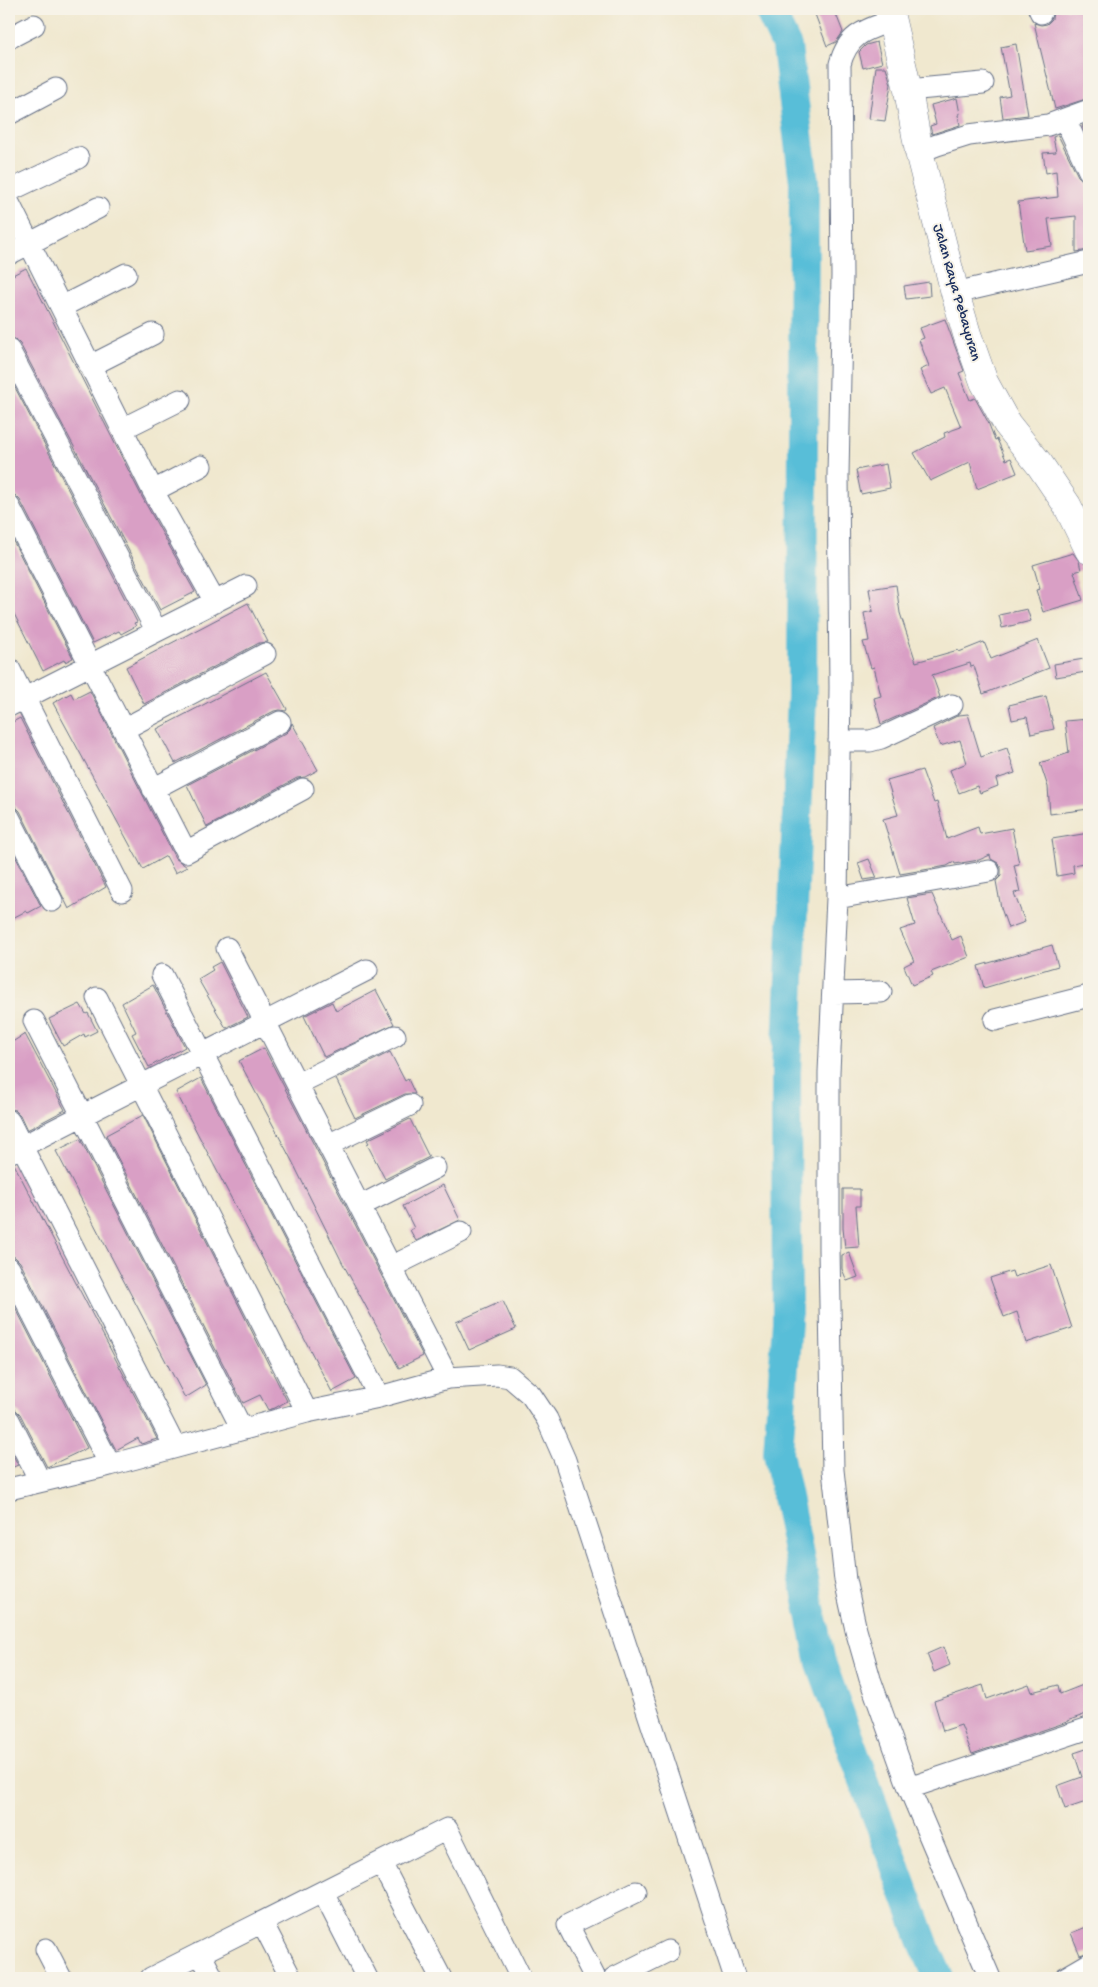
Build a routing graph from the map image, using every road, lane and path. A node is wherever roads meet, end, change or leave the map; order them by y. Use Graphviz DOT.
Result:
graph roads {
  1 [pos="890,15"];
  2 [pos="34,25"];
  3 [pos="9,38"];
  4 [pos="983,82"];
  5 [pos="56,89"];
  6 [pos="908,90"];
  7 [pos="1089,110"];
  8 [pos="9,114"];
  9 [pos="1065,119"];
  10 [pos="919,152"];
  11 [pos="78,158"];
  12 [pos="1089,171"];
  13 [pos="9,191"];
  14 [pos="9,203"];
  15 [pos="98,208"];
  16 [pos="29,243"];
  17 [pos="9,254"];
  18 [pos="1089,262"];
  19 [pos="126,274"];
  20 [pos="955,293"];
  21 [pos="61,307"];
  22 [pos="153,334"];
  23 [pos="9,350"];
  24 [pos="90,366"];
  25 [pos="180,400"];
  26 [pos="122,429"];
  27 [pos="201,466"];
  28 [pos="153,491"];
  29 [pos="9,506"];
  30 [pos="1089,550"];
  31 [pos="246,586"];
  32 [pos="215,602"];
  33 [pos="156,630"];
  34 [pos="265,654"];
  35 [pos="91,665"];
  36 [pos="9,668"];
  37 [pos="16,702"];
  38 [pos="952,705"];
  39 [pos="280,722"];
  40 [pos="124,729"];
  41 [pos="839,741"];
  42 [pos="153,789"];
  43 [pos="303,789"];
  44 [pos="9,817"];
  45 [pos="989,871"];
  46 [pos="122,891"];
  47 [pos="837,898"];
  48 [pos="52,901"];
  49 [pos="227,948"];
  50 [pos="367,970"];
  51 [pos="162,975"];
  52 [pos="882,992"];
  53 [pos="834,993"];
  54 [pos="1089,996"];
  55 [pos="97,998"];
  56 [pos="995,1020"];
  57 [pos="34,1021"];
  58 [pos="265,1022"];
  59 [pos="395,1036"];
  60 [pos="203,1054"];
  61 [pos="297,1084"];
  62 [pos="141,1085"];
  63 [pos="410,1105"];
  64 [pos="82,1115"];
  65 [pos="9,1121"];
  66 [pos="328,1145"];
  67 [pos="15,1149"];
  68 [pos="436,1168"];
  69 [pos="360,1206"];
  70 [pos="462,1232"];
  71 [pos="391,1267"];
  72 [pos="9,1268"];
  73 [pos="448,1378"];
  74 [pos="379,1397"];
  75 [pos="308,1412"];
  76 [pos="9,1420"];
  77 [pos="242,1429"];
  78 [pos="174,1447"];
  79 [pos="110,1465"];
  80 [pos="40,1481"];
  81 [pos="9,1489"];
  82 [pos="1089,1728"];
  83 [pos="909,1788"];
  84 [pos="381,1863"];
  85 [pos="323,1892"];
  86 [pos="636,1892"];
  87 [pos="262,1922"];
  88 [pos="46,1949"];
  89 [pos="668,1951"];
  90 [pos="200,1953"];
  91 [pos="1089,1964"];
  92 [pos="61,1978"];
  93 [pos="150,1978"];
  94 [pos="213,1978"];
  95 [pos="291,1978"];
  96 [pos="367,1978"];
  97 [pos="441,1978"];
  98 [pos="521,1978"];
  99 [pos="595,1978"];
  100 [pos="614,1978"];
  101 [pos="735,1978"];
  102 [pos="990,1978"];
  103 [pos="1065,1978"];
  1 -- 6 [label="main road, Jalan Raya Pebayuran"];
  1 -- 41 [label="street"];
  2 -- 3 [label="street"];
  4 -- 6 [label="street"];
  5 -- 8 [label="street"];
  6 -- 10 [label="main road, Jalan Raya Pebayuran"];
  7 -- 9 [label="street"];
  9 -- 10 [label="street"];
  9 -- 12 [label="street"];
  10 -- 20 [label="main road, Jalan Raya Pebayuran"];
  11 -- 13 [label="street"];
  14 -- 16 [label="street"];
  15 -- 16 [label="street"];
  16 -- 17 [label="street"];
  16 -- 21 [label="street"];
  18 -- 20 [label="street"];
  19 -- 21 [label="street"];
  20 -- 30 [label="main road, Jalan Raya Pebayuran"];
  21 -- 24 [label="street"];
  22 -- 24 [label="street"];
  23 -- 33 [label="street"];
  24 -- 26 [label="street"];
  25 -- 26 [label="street"];
  26 -- 28 [label="street"];
  27 -- 28 [label="street"];
  28 -- 32 [label="street"];
  29 -- 35 [label="street"];
  31 -- 32 [label="street"];
  32 -- 33 [label="street"];
  33 -- 35 [label="street"];
  34 -- 40 [label="street"];
  35 -- 37 [label="street"];
  35 -- 40 [label="street"];
  36 -- 37 [label="street"];
  37 -- 46 [label="street"];
  38 -- 41 [label="street"];
  39 -- 42 [label="street"];
  40 -- 42 [label="street"];
  41 -- 47 [label="street"];
  42 -- 43 [label="street"];
  44 -- 48 [label="street"];
  45 -- 47 [label="street"];
  47 -- 53 [label="street"];
  49 -- 58 [label="street"];
  50 -- 58 [label="street"];
  51 -- 60 [label="street"];
  52 -- 53 [label="street"];
  53 -- 83 [label="street"];
  54 -- 56 [label="street"];
  55 -- 62 [label="street"];
  57 -- 64 [label="street"];
  58 -- 60 [label="street"];
  58 -- 61 [label="street"];
  59 -- 61 [label="street"];
  60 -- 62 [label="street"];
  60 -- 74 [label="street"];
  61 -- 66 [label="street"];
  62 -- 64 [label="street"];
  62 -- 75 [label="street"];
  63 -- 66 [label="street"];
  64 -- 67 [label="street"];
  64 -- 77 [label="street"];
  65 -- 67 [label="street"];
  66 -- 69 [label="street"];
  67 -- 78 [label="street"];
  68 -- 69 [label="street"];
  69 -- 71 [label="street"];
  70 -- 71 [label="street"];
  71 -- 73 [label="street"];
  72 -- 79 [label="street"];
  73 -- 74 [label="street"];
  73 -- 101 [label="street"];
  74 -- 75 [label="street"];
  75 -- 77 [label="street"];
  76 -- 80 [label="street"];
  77 -- 78 [label="street"];
  78 -- 79 [label="street"];
  79 -- 80 [label="street"];
  80 -- 81 [label="street"];
  82 -- 83 [label="street"];
  83 -- 102 [label="street"];
  84 -- 85 [label="street"];
  84 -- 97 [label="street"];
  84 -- 98 [label="street"];
  85 -- 87 [label="street"];
  85 -- 96 [label="street"];
  86 -- 99 [label="street"];
  87 -- 90 [label="street"];
  87 -- 95 [label="street"];
  88 -- 92 [label="street"];
  89 -- 100 [label="street"];
  90 -- 93 [label="street"];
  90 -- 94 [label="street"];
  91 -- 103 [label="street"];
}
